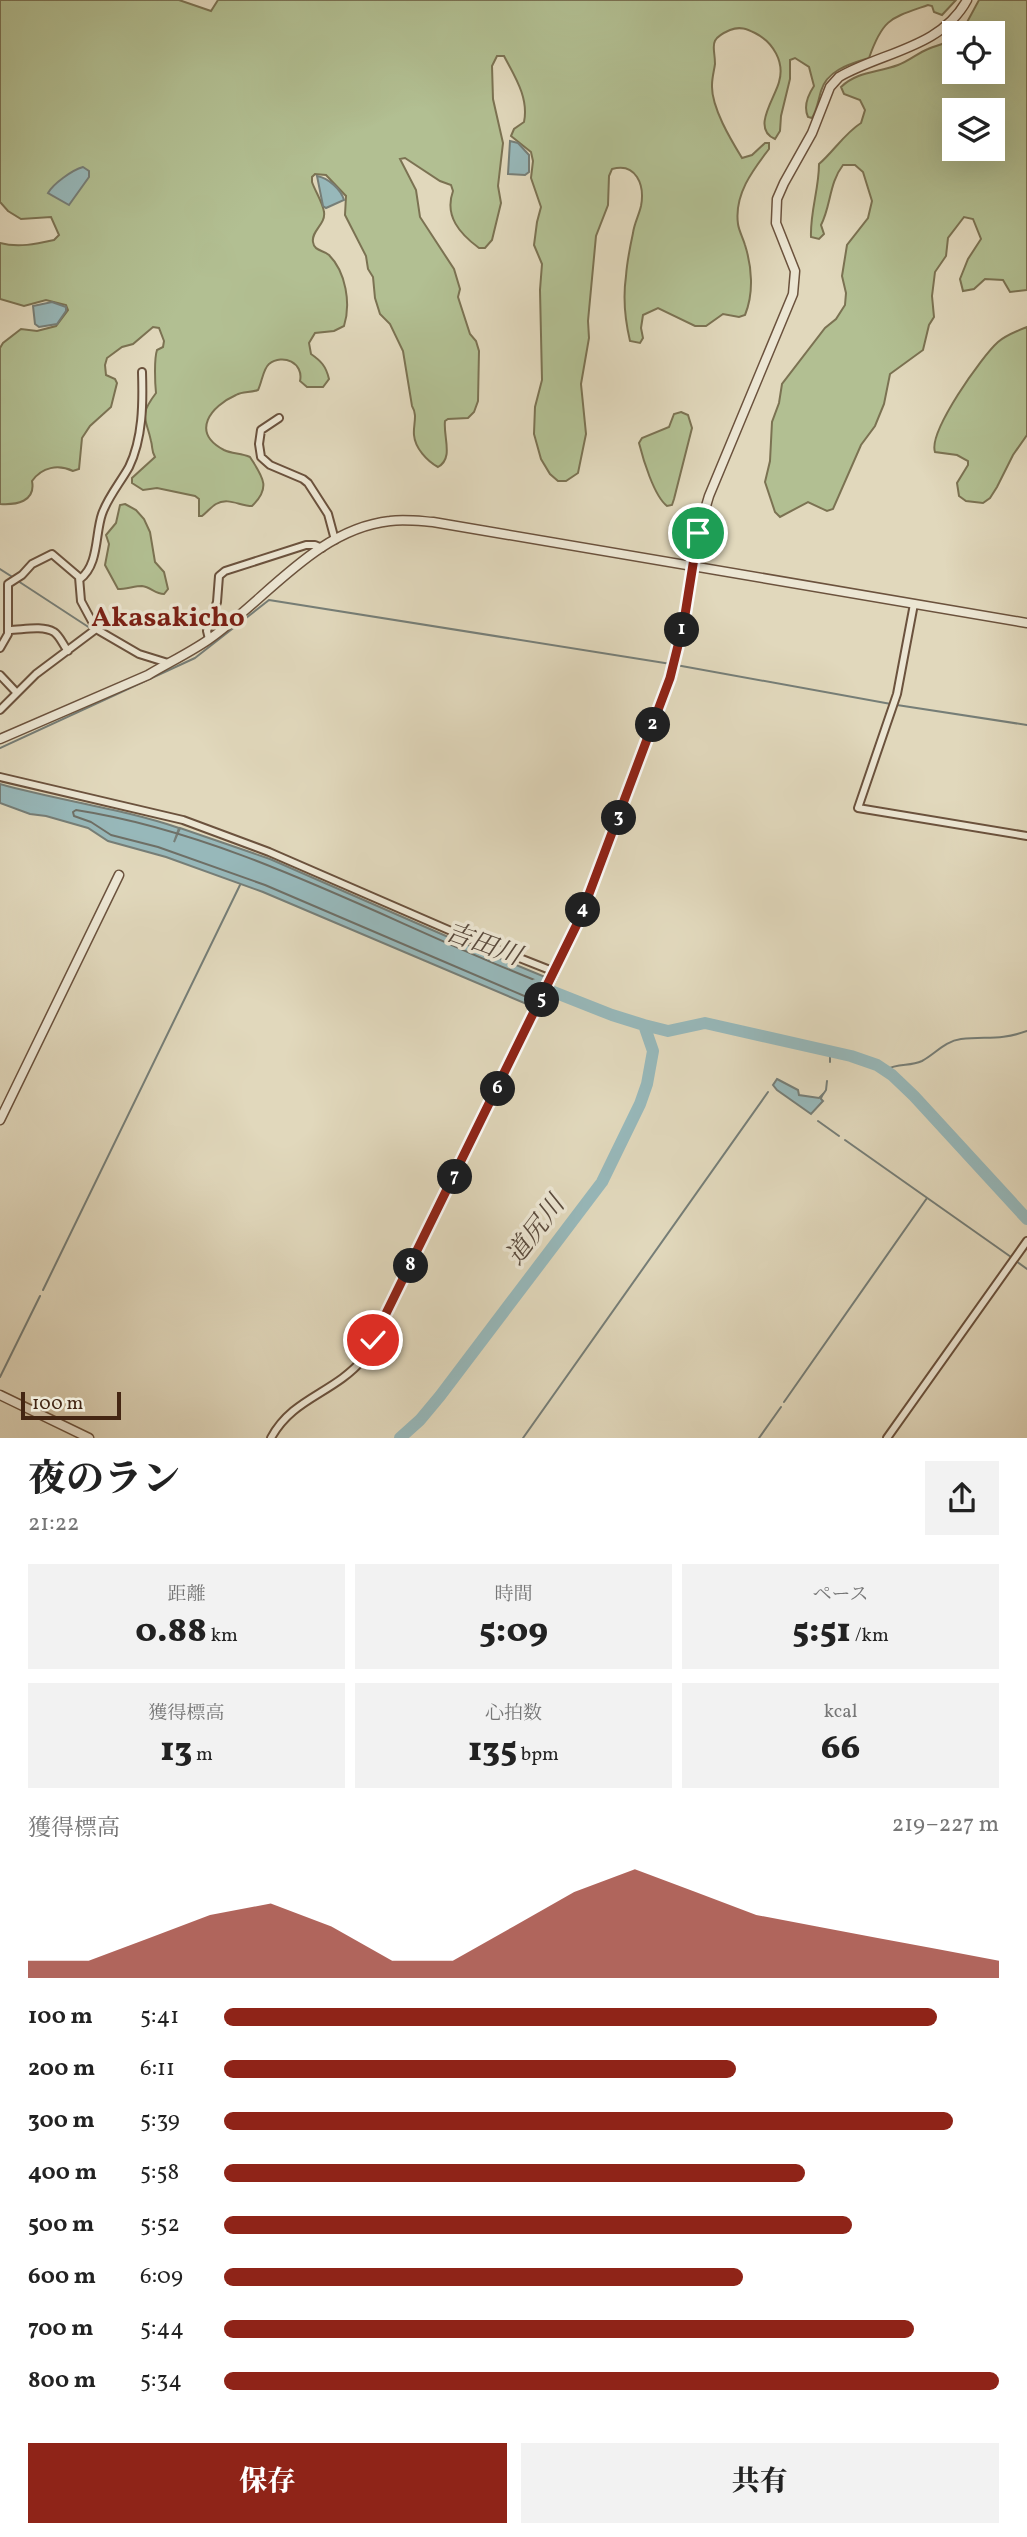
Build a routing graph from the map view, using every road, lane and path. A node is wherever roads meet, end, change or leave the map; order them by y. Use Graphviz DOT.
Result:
graph roads {
  1 [pos="967,0"];
  2 [pos="142,372"];
  3 [pos="279,418"];
  4 [pos="335,540"];
  5 [pos="322,548"];
  6 [pos="693,566"];
  7 [pos="80,579"];
  8 [pos="914,604"];
  9 [pos="1027,623"];
  10 [pos="9,630"];
  11 [pos="94,631"];
  12 [pos="209,639"];
  13 [pos="0,649"];
  14 [pos="68,651"];
  15 [pos="169,663"];
  16 [pos="0,675"];
  17 [pos="16,692"];
  18 [pos="0,710"];
  19 [pos="0,739"];
  20 [pos="0,777"];
  21 [pos="623,806"];
  22 [pos="1027,836"];
  23 [pos="119,875"];
  24 [pos="555,973"];
  25 [pos="0,1120"];
  26 [pos="1027,1241"];
  27 [pos="0,1395"];
  28 [pos="89,1438"];
  29 [pos="271,1438"];
  30 [pos="887,1438"];
  1 -- 6 [label="street"];
  2 -- 7 [label="street"];
  3 -- 4 [label="street"];
  4 -- 5 [label="street"];
  4 -- 6 [label="street"];
  5 -- 12 [label="street"];
  5 -- 12 [label="street"];
  6 -- 8 [label="street"];
  6 -- 21 [label="street"];
  7 -- 10 [label="street"];
  7 -- 11 [label="street"];
  8 -- 9 [label="street"];
  8 -- 22 [label="street"];
  10 -- 13 [label="street"];
  10 -- 14 [label="street"];
  11 -- 14 [label="street"];
  11 -- 15 [label="street"];
  12 -- 15 [label="street"];
  14 -- 17 [label="street"];
  15 -- 19 [label="street"];
  16 -- 17 [label="street"];
  17 -- 18 [label="street"];
  20 -- 24 [label="street"];
  21 -- 24 [label="street"];
  23 -- 25 [label="street"];
  24 -- 29 [label="street"];
  26 -- 30 [label="street"];
  27 -- 28 [label="street"];
}
